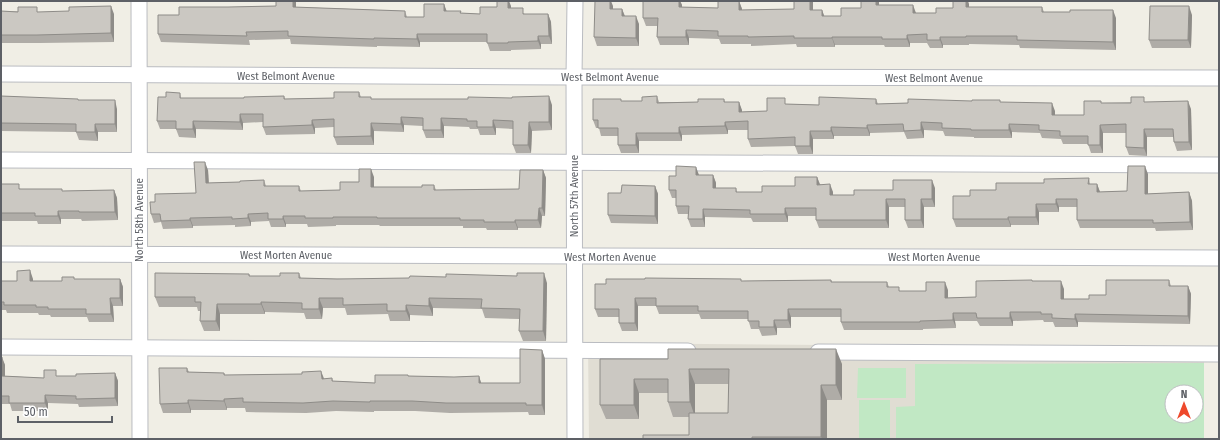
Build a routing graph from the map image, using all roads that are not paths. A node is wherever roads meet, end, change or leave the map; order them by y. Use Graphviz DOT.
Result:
graph roads {
  1 [pos="139,1"];
  2 [pos="574,1"];
  3 [pos="1,74"];
  4 [pos="139,75"];
  5 [pos="574,77"];
  6 [pos="1219,78"];
  7 [pos="1,160"];
  8 [pos="139,161"];
  9 [pos="574,162"];
  10 [pos="1219,165"];
  11 [pos="1,254"];
  12 [pos="139,254"];
  13 [pos="574,256"];
  14 [pos="1219,258"];
  15 [pos="1,347"];
  16 [pos="139,348"];
  17 [pos="575,351"];
  18 [pos="701,351"];
  19 [pos="804,352"];
  20 [pos="1219,354"];
  21 [pos="140,439"];
  22 [pos="575,439"];
  1 -- 4 [label="street, North 58th Avenue"];
  2 -- 5 [label="street, North 57th Avenue"];
  3 -- 4 [label="street, West Belmont Avenue"];
  4 -- 5 [label="street, West Belmont Avenue"];
  4 -- 8 [label="street, North 58th Avenue"];
  5 -- 6 [label="street, West Belmont Avenue"];
  5 -- 9 [label="street, North 57th Avenue"];
  7 -- 8 [label="street"];
  8 -- 9 [label="street"];
  8 -- 12 [label="street, North 58th Avenue"];
  9 -- 10 [label="street"];
  9 -- 13 [label="street, North 57th Avenue"];
  11 -- 12 [label="street, West Morten Avenue"];
  12 -- 13 [label="street, West Morten Avenue"];
  12 -- 16 [label="street, North 58th Avenue"];
  13 -- 14 [label="street, West Morten Avenue"];
  13 -- 17 [label="street, North 57th Avenue"];
  15 -- 16 [label="street"];
  16 -- 17 [label="street"];
  16 -- 21 [label="street, North 58th Avenue"];
  17 -- 18 [label="street"];
  17 -- 22 [label="street, North 57th Avenue"];
  19 -- 20 [label="street"];
}
